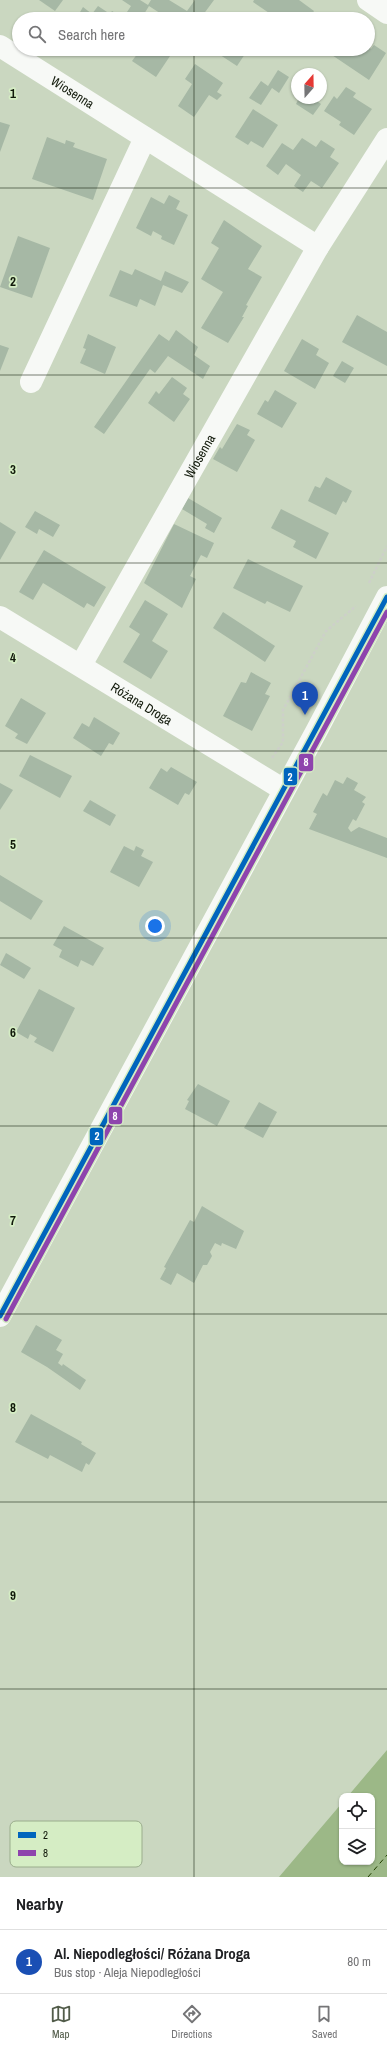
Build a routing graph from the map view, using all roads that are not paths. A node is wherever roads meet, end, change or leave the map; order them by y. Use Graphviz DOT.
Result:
graph roads {
  1 [pos="368,0"];
  2 [pos="387,13"];
  3 [pos="0,46"];
  4 [pos="12,54"];
  5 [pos="16,56"];
  6 [pos="145,138"];
  7 [pos="387,139"];
  8 [pos="318,247"];
  9 [pos="31,382"];
  10 [pos="387,597"];
  11 [pos="0,617"];
  12 [pos="80,665"];
  13 [pos="284,790"];
  14 [pos="0,1316"];
  1 -- 2 [label="street"];
  3 -- 4 [label="street, Wiosenna"];
  5 -- 6 [label="street, Wiosenna"];
  6 -- 8 [label="street, Wiosenna"];
  6 -- 9 [label="street"];
  7 -- 8 [label="street, Wiosenna"];
  8 -- 12 [label="street, Wiosenna"];
  10 -- 13 [label="street"];
  11 -- 12 [label="street, Różana Droga"];
  12 -- 13 [label="street, Różana Droga"];
  13 -- 14 [label="street"];
}
